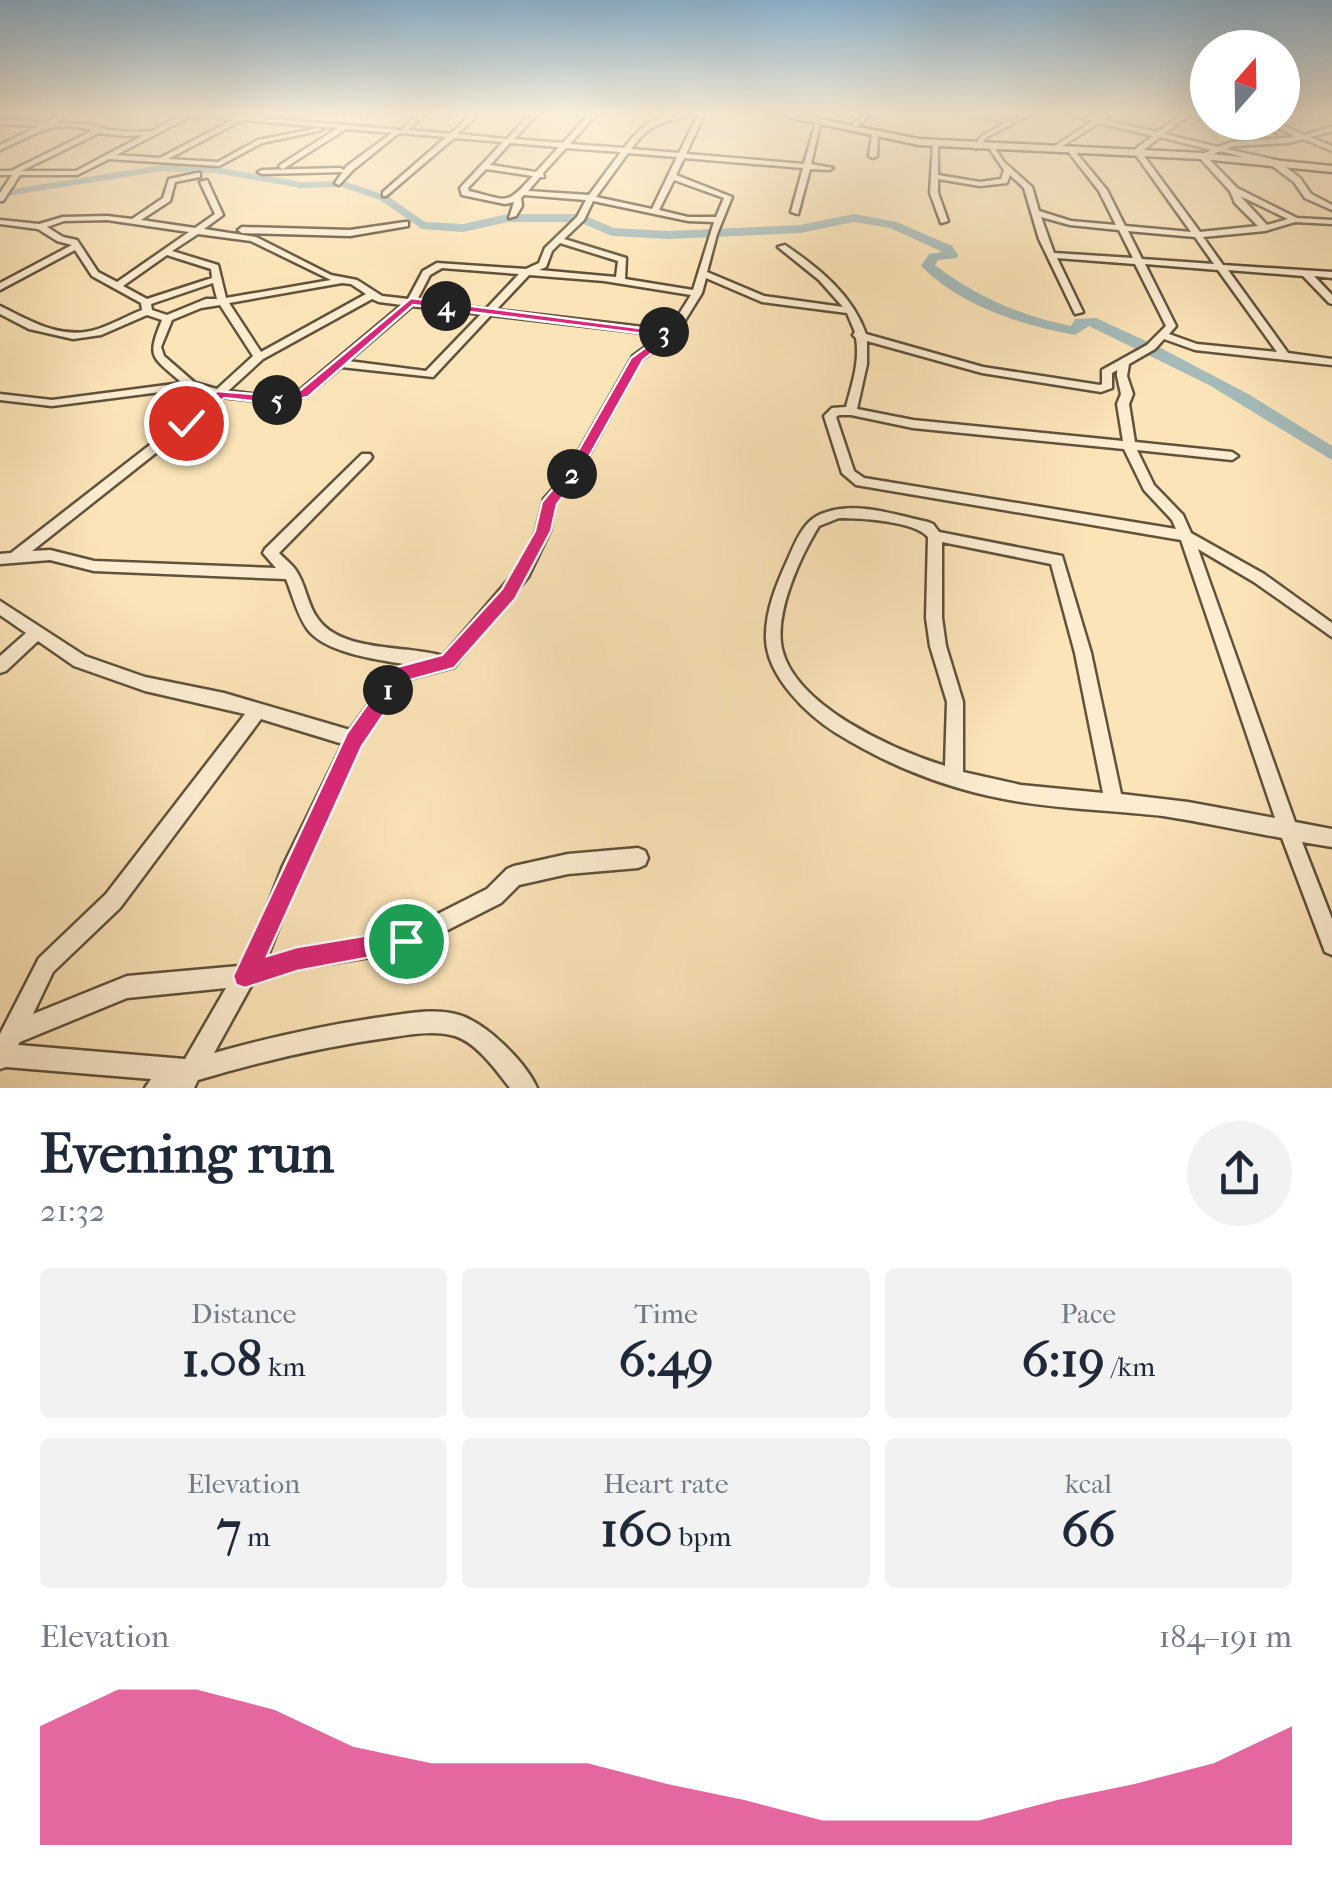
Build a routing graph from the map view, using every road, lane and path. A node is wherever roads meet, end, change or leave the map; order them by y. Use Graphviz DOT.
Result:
graph roads {
  1 [pos="92,164"];
  2 [pos="286,164"];
  3 [pos="353,164"];
  4 [pos="420,164"];
  5 [pos="550,164"];
  6 [pos="615,164"];
  7 [pos="680,164"];
  8 [pos="770,164"];
  9 [pos="807,164"];
  10 [pos="933,164"];
  11 [pos="1003,164"];
  12 [pos="1082,164"];
  13 [pos="1144,164"];
  14 [pos="1209,164"];
  15 [pos="1275,164"];
  16 [pos="1290,164"];
  17 [pos="484,166"];
  18 [pos="806,167"];
  19 [pos="829,168"];
  20 [pos="1332,168"];
  21 [pos="278,169"];
  22 [pos="345,169"];
  23 [pos="1008,170"];
  24 [pos="262,172"];
  25 [pos="9,174"];
  26 [pos="541,175"];
  27 [pos="933,176"];
  28 [pos="673,178"];
  29 [pos="306,180"];
  30 [pos="339,182"];
  31 [pos="1234,190"];
  32 [pos="386,194"];
  33 [pos="522,195"];
  34 [pos="591,198"];
  35 [pos="0,199"];
  36 [pos="1332,208"];
  37 [pos="656,211"];
  38 [pos="795,212"];
  39 [pos="1036,213"];
  40 [pos="219,215"];
  41 [pos="512,216"];
  42 [pos="720,220"];
  43 [pos="1295,220"];
  44 [pos="0,222"];
  45 [pos="134,222"];
  46 [pos="944,222"];
  47 [pos="1332,222"];
  48 [pos="405,224"];
  49 [pos="40,226"];
  50 [pos="1120,227"];
  51 [pos="1265,228"];
  52 [pos="196,230"];
  53 [pos="240,230"];
  54 [pos="1198,235"];
  55 [pos="253,239"];
  56 [pos="562,241"];
  57 [pos="75,247"];
  58 [pos="782,247"];
  59 [pos="165,252"];
  60 [pos="1050,255"];
  61 [pos="1137,261"];
  62 [pos="1218,266"];
  63 [pos="525,272"];
  64 [pos="1306,273"];
  65 [pos="704,274"];
  66 [pos="1332,275"];
  67 [pos="214,280"];
  68 [pos="620,280"];
  69 [pos="350,281"];
  70 [pos="118,286"];
  71 [pos="0,287"];
  72 [pos="697,293"];
  73 [pos="370,296"];
  74 [pos="222,299"];
  75 [pos="1332,301"];
  76 [pos="411,302"];
  77 [pos="147,307"];
  78 [pos="0,308"];
  79 [pos="488,311"];
  80 [pos="852,311"];
  81 [pos="1078,312"];
  82 [pos="168,318"];
  83 [pos="672,333"];
  84 [pos="858,335"];
  85 [pos="1166,336"];
  86 [pos="260,356"];
  87 [pos="1285,356"];
  88 [pos="1332,362"];
  89 [pos="1124,363"];
  90 [pos="338,364"];
  91 [pos="190,385"];
  92 [pos="222,394"];
  93 [pos="0,398"];
  94 [pos="851,411"];
  95 [pos="1130,449"];
  96 [pos="1232,456"];
  97 [pos="366,457"];
  98 [pos="936,536"];
  99 [pos="1186,536"];
  100 [pos="7,559"];
  101 [pos="291,574"];
  102 [pos="0,607"];
  103 [pos="1332,631"];
  104 [pos="36,633"];
  105 [pos="448,662"];
  106 [pos="0,666"];
  107 [pos="258,710"];
  108 [pos="354,740"];
  109 [pos="954,777"];
  110 [pos="1114,802"];
  111 [pos="1286,831"];
  112 [pos="1332,838"];
  113 [pos="638,858"];
  114 [pos="1332,945"];
  115 [pos="245,976"];
  116 [pos="4,1051"];
  117 [pos="186,1079"];
  118 [pos="157,1088"];
  119 [pos="525,1088"];
  1 -- 25 [label="street"];
  2 -- 21 [label="street"];
  3 -- 22 [label="street"];
  4 -- 32 [label="street"];
  5 -- 26 [label="street"];
  6 -- 34 [label="street"];
  7 -- 28 [label="street"];
  8 -- 18 [label="street"];
  9 -- 18 [label="street"];
  10 -- 27 [label="street"];
  11 -- 23 [label="street"];
  12 -- 50 [label="street"];
  13 -- 54 [label="street"];
  14 -- 31 [label="street"];
  15 -- 36 [label="street"];
  16 -- 20 [label="highway"];
  17 -- 26 [label="street"];
  17 -- 33 [label="street"];
  18 -- 19 [label="street"];
  18 -- 38 [label="street"];
  21 -- 22 [label="street"];
  21 -- 24 [label="street"];
  22 -- 29 [label="street"];
  22 -- 30 [label="street"];
  23 -- 27 [label="street"];
  23 -- 39 [label="street"];
  25 -- 35 [label="street"];
  26 -- 33 [label="street"];
  27 -- 46 [label="street"];
  28 -- 37 [label="street"];
  28 -- 42 [label="street"];
  31 -- 43 [label="street"];
  31 -- 51 [label="street"];
  33 -- 34 [label="street"];
  33 -- 41 [label="street"];
  34 -- 37 [label="street"];
  34 -- 56 [label="street"];
  37 -- 42 [label="street"];
  39 -- 50 [label="street"];
  39 -- 60 [label="street"];
  40 -- 45 [label="street"];
  40 -- 52 [label="street"];
  40 -- 53 [label="street"];
  42 -- 65 [label="street"];
  43 -- 47 [label="street"];
  43 -- 51 [label="street"];
  44 -- 49 [label="street"];
  45 -- 49 [label="street"];
  45 -- 52 [label="street"];
  48 -- 53 [label="street"];
  49 -- 57 [label="street"];
  50 -- 54 [label="street"];
  50 -- 61 [label="street"];
  51 -- 54 [label="street"];
  52 -- 55 [label="street"];
  52 -- 59 [label="street"];
  53 -- 55 [label="street"];
  54 -- 62 [label="street"];
  55 -- 69 [label="street"];
  56 -- 63 [label="street"];
  56 -- 68 [label="street"];
  57 -- 70 [label="street"];
  57 -- 71 [label="street"];
  58 -- 80 [label="street"];
  59 -- 67 [label="street"];
  59 -- 70 [label="street"];
  60 -- 61 [label="street"];
  60 -- 81 [label="street"];
  61 -- 62 [label="street"];
  61 -- 85 [label="street"];
  62 -- 64 [label="street"];
  62 -- 87 [label="street"];
  63 -- 68 [label="street"];
  63 -- 76 [label="street"];
  63 -- 79 [label="street"];
  64 -- 66 [label="street"];
  64 -- 75 [label="street"];
  65 -- 72 [label="street"];
  65 -- 80 [label="street"];
  67 -- 74 [label="street"];
  67 -- 77 [label="street"];
  68 -- 72 [label="street"];
  69 -- 73 [label="street"];
  69 -- 74 [label="street"];
  70 -- 77 [label="street"];
  72 -- 83 [label="street"];
  73 -- 76 [label="street"];
  73 -- 86 [label="street"];
  74 -- 82 [label="street"];
  74 -- 86 [label="street"];
  76 -- 79 [label="street"];
  76 -- 90 [label="street"];
  77 -- 78 [label="street"];
  77 -- 82 [label="street"];
  79 -- 83 [label="street"];
  79 -- 90 [label="street"];
  80 -- 84 [label="street"];
  82 -- 91 [label="street"];
  83 -- 105 [label="street"];
  84 -- 89 [label="street"];
  84 -- 94 [label="street"];
  85 -- 87 [label="street"];
  85 -- 89 [label="street"];
  86 -- 92 [label="street"];
  87 -- 88 [label="street"];
  89 -- 95 [label="street"];
  90 -- 92 [label="street"];
  91 -- 92 [label="street"];
  91 -- 93 [label="street"];
  92 -- 100 [label="street"];
  94 -- 95 [label="street"];
  94 -- 99 [label="street"];
  95 -- 96 [label="street"];
  95 -- 99 [label="street"];
  97 -- 101 [label="street"];
  98 -- 109 [label="street"];
  98 -- 109 [label="street"];
  98 -- 110 [label="street"];
  99 -- 103 [label="street"];
  99 -- 111 [label="street"];
  100 -- 101 [label="street"];
  101 -- 105 [label="street"];
  102 -- 104 [label="street"];
  104 -- 106 [label="street"];
  104 -- 107 [label="street"];
  105 -- 108 [label="street"];
  107 -- 108 [label="street"];
  107 -- 116 [label="street"];
  108 -- 115 [label="street"];
  109 -- 110 [label="street"];
  110 -- 111 [label="street"];
  111 -- 112 [label="street"];
  111 -- 114 [label="street"];
  113 -- 115 [label="street"];
  115 -- 116 [label="street"];
  115 -- 117 [label="street"];
  116 -- 117 [label="street"];
  117 -- 118 [label="street"];
  117 -- 119 [label="street"];
}
